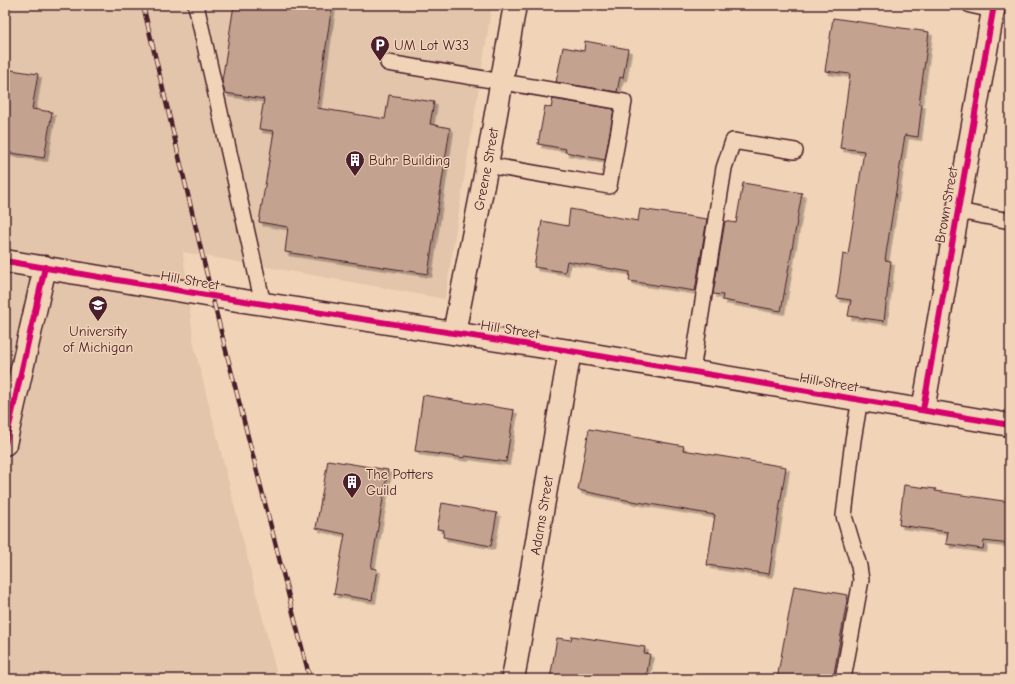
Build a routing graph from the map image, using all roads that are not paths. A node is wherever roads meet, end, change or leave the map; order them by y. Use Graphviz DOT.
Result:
graph roads {
  1 [pos="196,5"];
  2 [pos="515,5"];
  3 [pos="970,5"];
  4 [pos="994,8"];
  5 [pos="388,62"];
  6 [pos="501,81"];
  7 [pos="795,151"];
  8 [pos="487,165"];
  9 [pos="958,211"];
  10 [pos="1010,221"];
  11 [pos="5,261"];
  12 [pos="45,267"];
  13 [pos="263,304"];
  14 [pos="454,333"];
  15 [pos="570,351"];
  16 [pos="692,371"];
  17 [pos="860,400"];
  18 [pos="923,410"];
  19 [pos="1010,425"];
  20 [pos="5,444"];
  21 [pos="513,679"];
  22 [pos="843,679"];
  1 -- 13 [label="lane"];
  2 -- 6 [label="street, Greene Street"];
  3 -- 4 [label="lane"];
  4 -- 9 [label="street, Brown Street"];
  5 -- 6 [label="lane"];
  6 -- 8 [label="street, Greene Street"];
  6 -- 8 [label="lane"];
  7 -- 16 [label="lane"];
  8 -- 14 [label="street, Greene Street"];
  9 -- 10 [label="lane"];
  9 -- 18 [label="street, Brown Street"];
  11 -- 12 [label="street, Hill Street"];
  12 -- 13 [label="street, Hill Street"];
  12 -- 20 [label="street"];
  13 -- 14 [label="street, Hill Street"];
  14 -- 15 [label="street, Hill Street"];
  15 -- 16 [label="street, Hill Street"];
  15 -- 21 [label="street, Adams Street"];
  16 -- 17 [label="street, Hill Street"];
  17 -- 18 [label="street, Hill Street"];
  17 -- 22 [label="lane"];
  18 -- 19 [label="street, Hill Street"];
}
